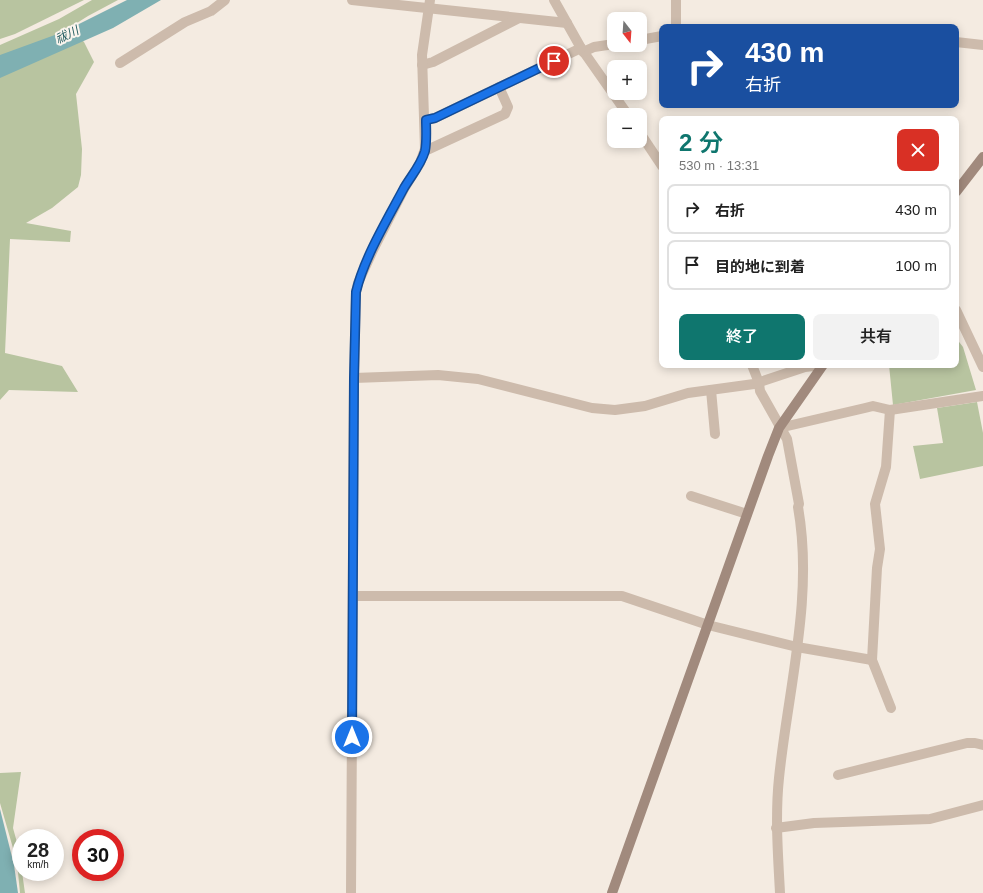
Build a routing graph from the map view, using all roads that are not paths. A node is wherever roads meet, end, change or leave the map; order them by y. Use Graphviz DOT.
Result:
graph roads {
  1 [pos="224,0"];
  2 [pos="352,0"];
  3 [pos="554,0"];
  4 [pos="676,0"];
  5 [pos="429,4"];
  6 [pos="519,18"];
  7 [pos="567,23"];
  8 [pos="676,24"];
  9 [pos="659,37"];
  10 [pos="647,39"];
  11 [pos="959,42"];
  12 [pos="607,45"];
  13 [pos="983,45"];
  14 [pos="582,50"];
  15 [pos="120,63"];
  16 [pos="422,65"];
  17 [pos="499,88"];
  18 [pos="623,108"];
  19 [pos="426,120"];
  20 [pos="647,144"];
  21 [pos="425,151"];
  22 [pos="983,157"];
  23 [pos="659,162"];
  24 [pos="959,188"];
  25 [pos="959,316"];
  26 [pos="983,367"];
  27 [pos="753,368"];
  28 [pos="805,368"];
  29 [pos="820,368"];
  30 [pos="354,378"];
  31 [pos="759,382"];
  32 [pos="711,390"];
  33 [pos="983,396"];
  34 [pos="890,410"];
  35 [pos="779,428"];
  36 [pos="715,434"];
  37 [pos="691,496"];
  38 [pos="747,514"];
  39 [pos="353,596"];
  40 [pos="708,625"];
  41 [pos="797,647"];
  42 [pos="872,660"];
  43 [pos="890,708"];
  44 [pos="983,745"];
  45 [pos="838,775"];
  46 [pos="983,805"];
  47 [pos="776,828"];
  48 [pos="352,893"];
  49 [pos="612,893"];
  50 [pos="780,893"];
  1 -- 15 [label="street"];
  2 -- 5 [label="street"];
  3 -- 7 [label="street"];
  4 -- 8 [label="street"];
  5 -- 6 [label="street"];
  5 -- 16 [label="street"];
  6 -- 7 [label="street"];
  6 -- 16 [label="street"];
  7 -- 14 [label="street"];
  9 -- 10 [label="street"];
  11 -- 13 [label="street"];
  12 -- 14 [label="street"];
  14 -- 17 [label="street"];
  14 -- 18 [label="street"];
  16 -- 19 [label="street"];
  17 -- 19 [label="street"];
  17 -- 21 [label="street"];
  19 -- 21 [label="street"];
  20 -- 23 [label="street"];
  21 -- 30 [label="street"];
  22 -- 24 [label="street"];
  25 -- 26 [label="street"];
  27 -- 31 [label="street"];
  28 -- 31 [label="street"];
  29 -- 35 [label="street"];
  30 -- 32 [label="street"];
  30 -- 39 [label="street"];
  31 -- 32 [label="street"];
  31 -- 35 [label="street"];
  32 -- 36 [label="street"];
  33 -- 34 [label="street"];
  34 -- 35 [label="street"];
  34 -- 42 [label="street"];
  35 -- 38 [label="street"];
  35 -- 41 [label="street"];
  37 -- 38 [label="street"];
  38 -- 40 [label="street"];
  39 -- 40 [label="street"];
  39 -- 48 [label="street"];
  40 -- 41 [label="street"];
  40 -- 49 [label="street"];
  41 -- 42 [label="street"];
  41 -- 47 [label="street"];
  42 -- 43 [label="street"];
  44 -- 45 [label="street"];
  46 -- 47 [label="street"];
  47 -- 50 [label="street"];
}
